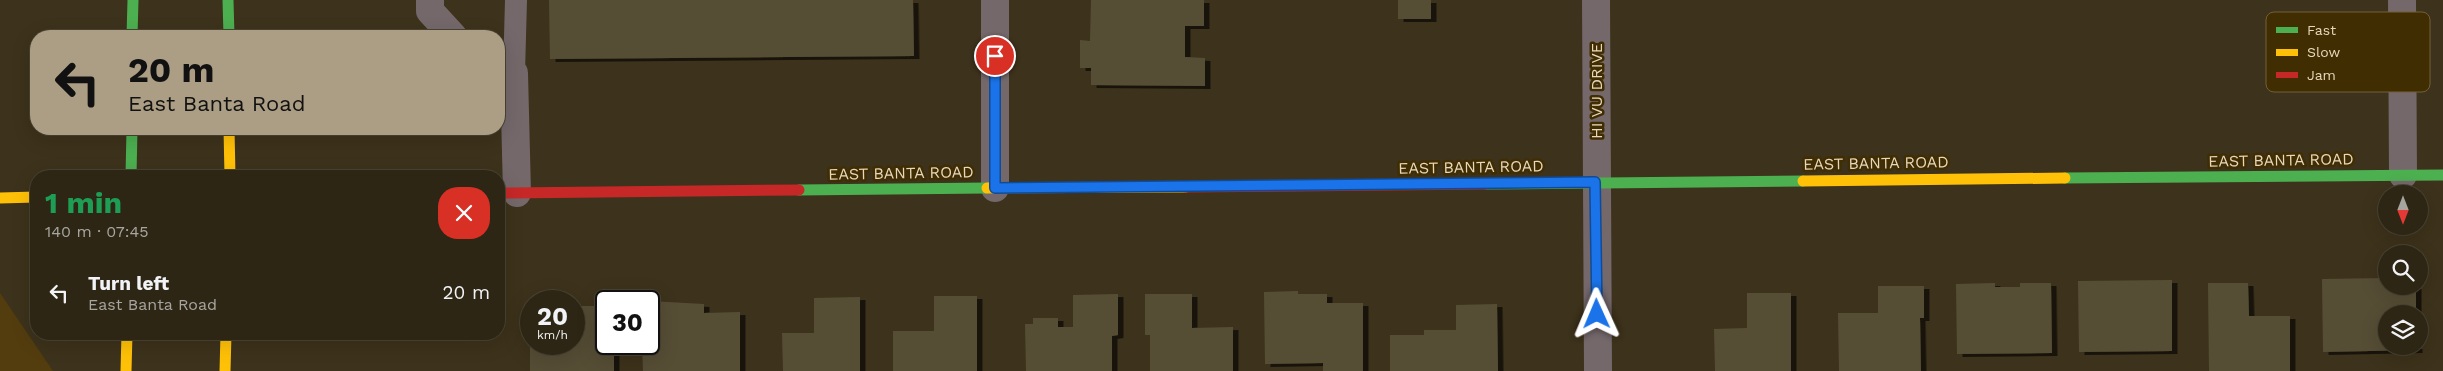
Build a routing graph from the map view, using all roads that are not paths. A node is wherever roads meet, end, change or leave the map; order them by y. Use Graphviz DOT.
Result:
graph roads {
  1 [pos="133,0"];
  2 [pos="228,0"];
  3 [pos="430,0"];
  4 [pos="516,0"];
  5 [pos="994,0"];
  6 [pos="1596,0"];
  7 [pos="132,30"];
  8 [pos="229,30"];
  9 [pos="447,30"];
  10 [pos="506,68"];
  11 [pos="2403,92"];
  12 [pos="132,135"];
  13 [pos="230,135"];
  14 [pos="131,170"];
  15 [pos="230,170"];
  16 [pos="2403,175"];
  17 [pos="2443,175"];
  18 [pos="1595,182"];
  19 [pos="995,188"];
  20 [pos="508,193"];
  21 [pos="0,198"];
  22 [pos="30,198"];
  23 [pos="127,340"];
  24 [pos="226,340"];
  25 [pos="126,371"];
  26 [pos="225,371"];
  27 [pos="1598,371"];
  1 -- 7 [label="street"];
  2 -- 8 [label="street"];
  3 -- 9 [label="street"];
  4 -- 10 [label="lane"];
  5 -- 19 [label="street"];
  6 -- 18 [label="street, HI VU DRIVE"];
  10 -- 20 [label="street"];
  11 -- 16 [label="street"];
  12 -- 14 [label="street"];
  13 -- 15 [label="street"];
  16 -- 17 [label="street, EAST BANTA ROAD"];
  16 -- 18 [label="street, EAST BANTA ROAD"];
  18 -- 19 [label="street, EAST BANTA ROAD"];
  18 -- 27 [label="street, HI VU DRIVE"];
  19 -- 20 [label="street, EAST BANTA ROAD"];
  21 -- 22 [label="street"];
  23 -- 25 [label="street"];
  24 -- 26 [label="street"];
}
